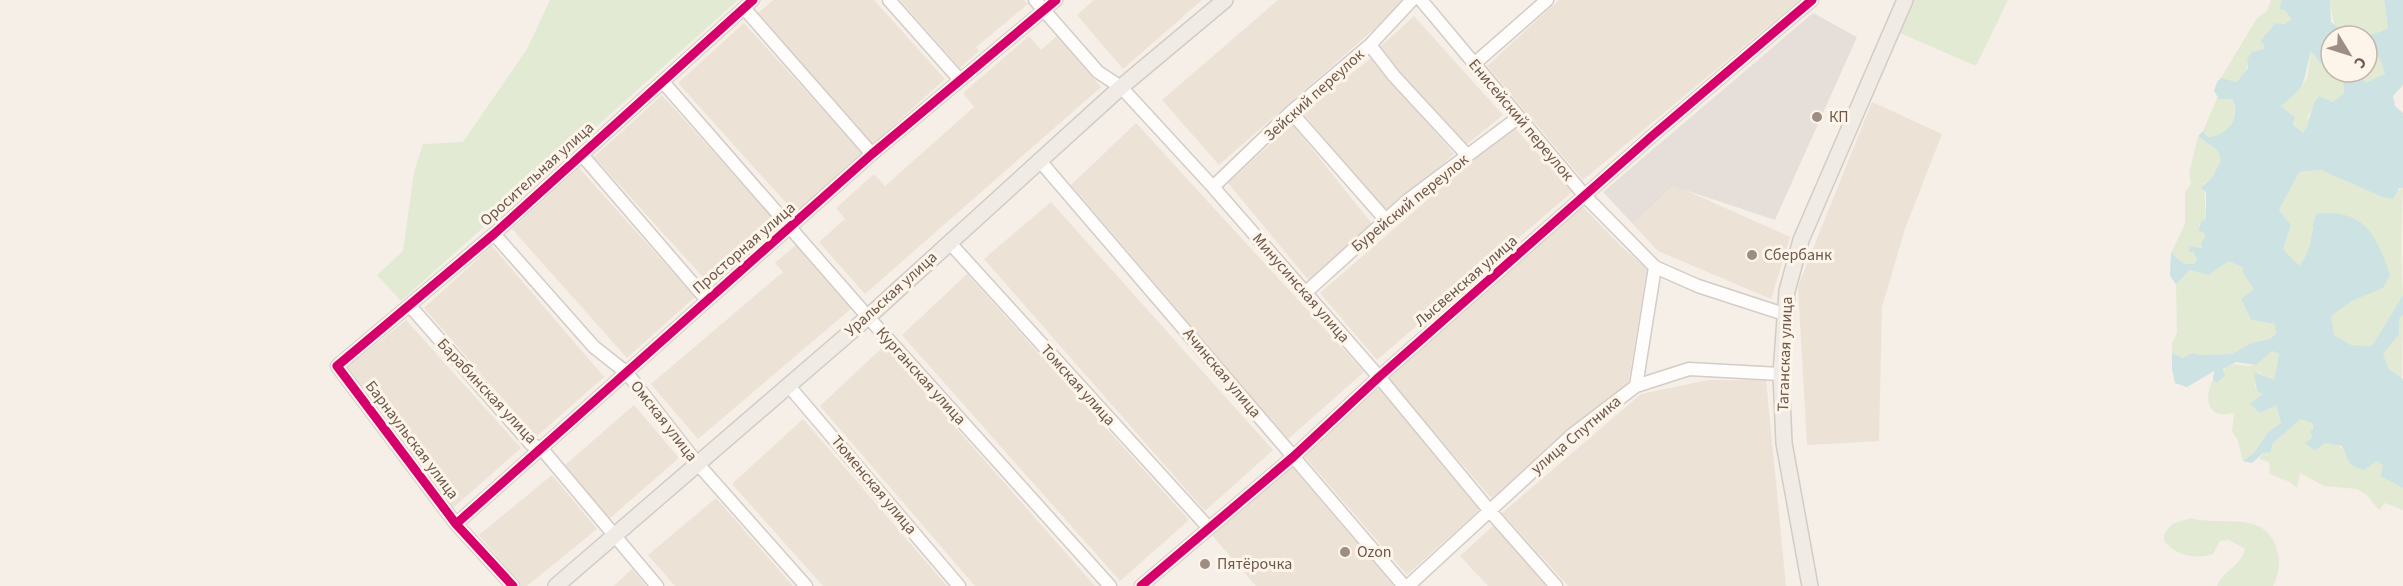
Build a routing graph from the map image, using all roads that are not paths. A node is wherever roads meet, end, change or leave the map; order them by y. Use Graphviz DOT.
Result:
graph roads {
  1 [pos="889,0"];
  2 [pos="1035,0"];
  3 [pos="1056,0"];
  4 [pos="1225,0"];
  5 [pos="1412,0"];
  6 [pos="1421,0"];
  7 [pos="1547,0"];
  8 [pos="1812,0"];
  9 [pos="1905,0"];
  10 [pos="748,4"];
  11 [pos="1044,10"];
  12 [pos="1370,45"];
  13 [pos="1474,64"];
  14 [pos="960,80"];
  15 [pos="663,82"];
  16 [pos="1121,87"];
  17 [pos="1290,112"];
  18 [pos="1519,117"];
  19 [pos="872,154"];
  20 [pos="582,155"];
  21 [pos="1467,155"];
  22 [pos="1040,160"];
  23 [pos="1213,187"];
  24 [pos="1585,196"];
  25 [pos="1385,219"];
  26 [pos="790,227"];
  27 [pos="494,234"];
  28 [pos="949,242"];
  29 [pos="1655,267"];
  30 [pos="1305,293"];
  31 [pos="707,300"];
  32 [pos="410,306"];
  33 [pos="1784,314"];
  34 [pos="868,317"];
  35 [pos="337,366"];
  36 [pos="627,373"];
  37 [pos="1781,374"];
  38 [pos="1379,377"];
  39 [pos="788,385"];
  40 [pos="1636,386"];
  41 [pos="542,449"];
  42 [pos="1293,457"];
  43 [pos="697,463"];
  44 [pos="1489,510"];
  45 [pos="456,524"];
  46 [pos="1208,527"];
  47 [pos="614,536"];
  48 [pos="513,586"];
  49 [pos="556,586"];
  50 [pos="657,586"];
  51 [pos="806,586"];
  52 [pos="959,586"];
  53 [pos="1110,586"];
  54 [pos="1141,586"];
  55 [pos="1406,586"];
  56 [pos="1556,586"];
  57 [pos="1810,586"];
  1 -- 14 [label="street"];
  2 -- 11 [label="street, Минусинская улица"];
  3 -- 11 [label="street, Просторная улица"];
  4 -- 16 [label="main road, Уральская улица"];
  5 -- 12 [label="street, Зейский переулок"];
  6 -- 13 [label="street, Енисейский переулок"];
  7 -- 13 [label="street"];
  8 -- 24 [label="street, Лысвенская улица"];
  9 -- 33 [label="main road, Таганская улица"];
  10 -- 15 [label="street, Оросительная улица"];
  10 -- 19 [label="street"];
  11 -- 14 [label="street, Просторная улица"];
  11 -- 16 [label="street, Минусинская улица"];
  12 -- 17 [label="street, Зейский переулок"];
  12 -- 21 [label="street"];
  13 -- 18 [label="street, Енисейский переулок"];
  14 -- 19 [label="street, Просторная улица"];
  15 -- 20 [label="street, Оросительная улица"];
  15 -- 26 [label="street, Курганская улица"];
  16 -- 22 [label="main road, Уральская улица"];
  16 -- 23 [label="street, Минусинская улица"];
  17 -- 23 [label="street, Зейский переулок"];
  17 -- 25 [label="street"];
  18 -- 21 [label="street, Бурейский переулок"];
  18 -- 24 [label="street, Енисейский переулок"];
  19 -- 26 [label="street, Просторная улица"];
  20 -- 27 [label="street, Оросительная улица"];
  20 -- 31 [label="street"];
  21 -- 25 [label="street, Бурейский переулок"];
  22 -- 28 [label="main road, Уральская улица"];
  22 -- 42 [label="street, Ачинская улица"];
  23 -- 30 [label="street, Минусинская улица"];
  24 -- 29 [label="street, Енисейский переулок"];
  24 -- 38 [label="street, Лысвенская улица"];
  25 -- 30 [label="street, Бурейский переулок"];
  26 -- 31 [label="street, Просторная улица"];
  26 -- 34 [label="street, Курганская улица"];
  27 -- 32 [label="street, Оросительная улица"];
  27 -- 36 [label="street, Омская улица"];
  28 -- 34 [label="main road, Уральская улица"];
  28 -- 46 [label="street, Томская улица"];
  29 -- 33 [label="street, Енисейский переулок"];
  29 -- 40 [label="street"];
  30 -- 38 [label="street, Минусинская улица"];
  31 -- 36 [label="street, Просторная улица"];
  32 -- 35 [label="street, Оросительная улица"];
  32 -- 41 [label="street, Барабинская улица"];
  33 -- 37 [label="main road, Таганская улица"];
  34 -- 39 [label="main road, Уральская улица"];
  34 -- 53 [label="street, Курганская улица"];
  35 -- 45 [label="street, Барнаульская улица"];
  36 -- 41 [label="street, Просторная улица"];
  36 -- 43 [label="street, Омская улица"];
  37 -- 40 [label="street, улица Спутника"];
  37 -- 57 [label="main road, Таганская улица"];
  38 -- 42 [label="street, Лысвенская улица"];
  38 -- 44 [label="street, Минусинская улица"];
  39 -- 43 [label="main road, Уральская улица"];
  39 -- 52 [label="street, Тюменская улица"];
  40 -- 44 [label="street, улица Спутника"];
  41 -- 45 [label="street, Просторная улица"];
  41 -- 47 [label="street, Барабинская улица"];
  42 -- 46 [label="street, Лысвенская улица"];
  42 -- 55 [label="street, Ачинская улица"];
  43 -- 47 [label="main road, Уральская улица"];
  43 -- 51 [label="street, Омская улица"];
  44 -- 55 [label="street, улица Спутника"];
  44 -- 56 [label="street, Минусинская улица"];
  45 -- 48 [label="street, Барнаульская улица"];
  46 -- 54 [label="street, Лысвенская улица"];
  47 -- 49 [label="main road, Уральская улица"];
  47 -- 50 [label="street, Барабинская улица"];
}
